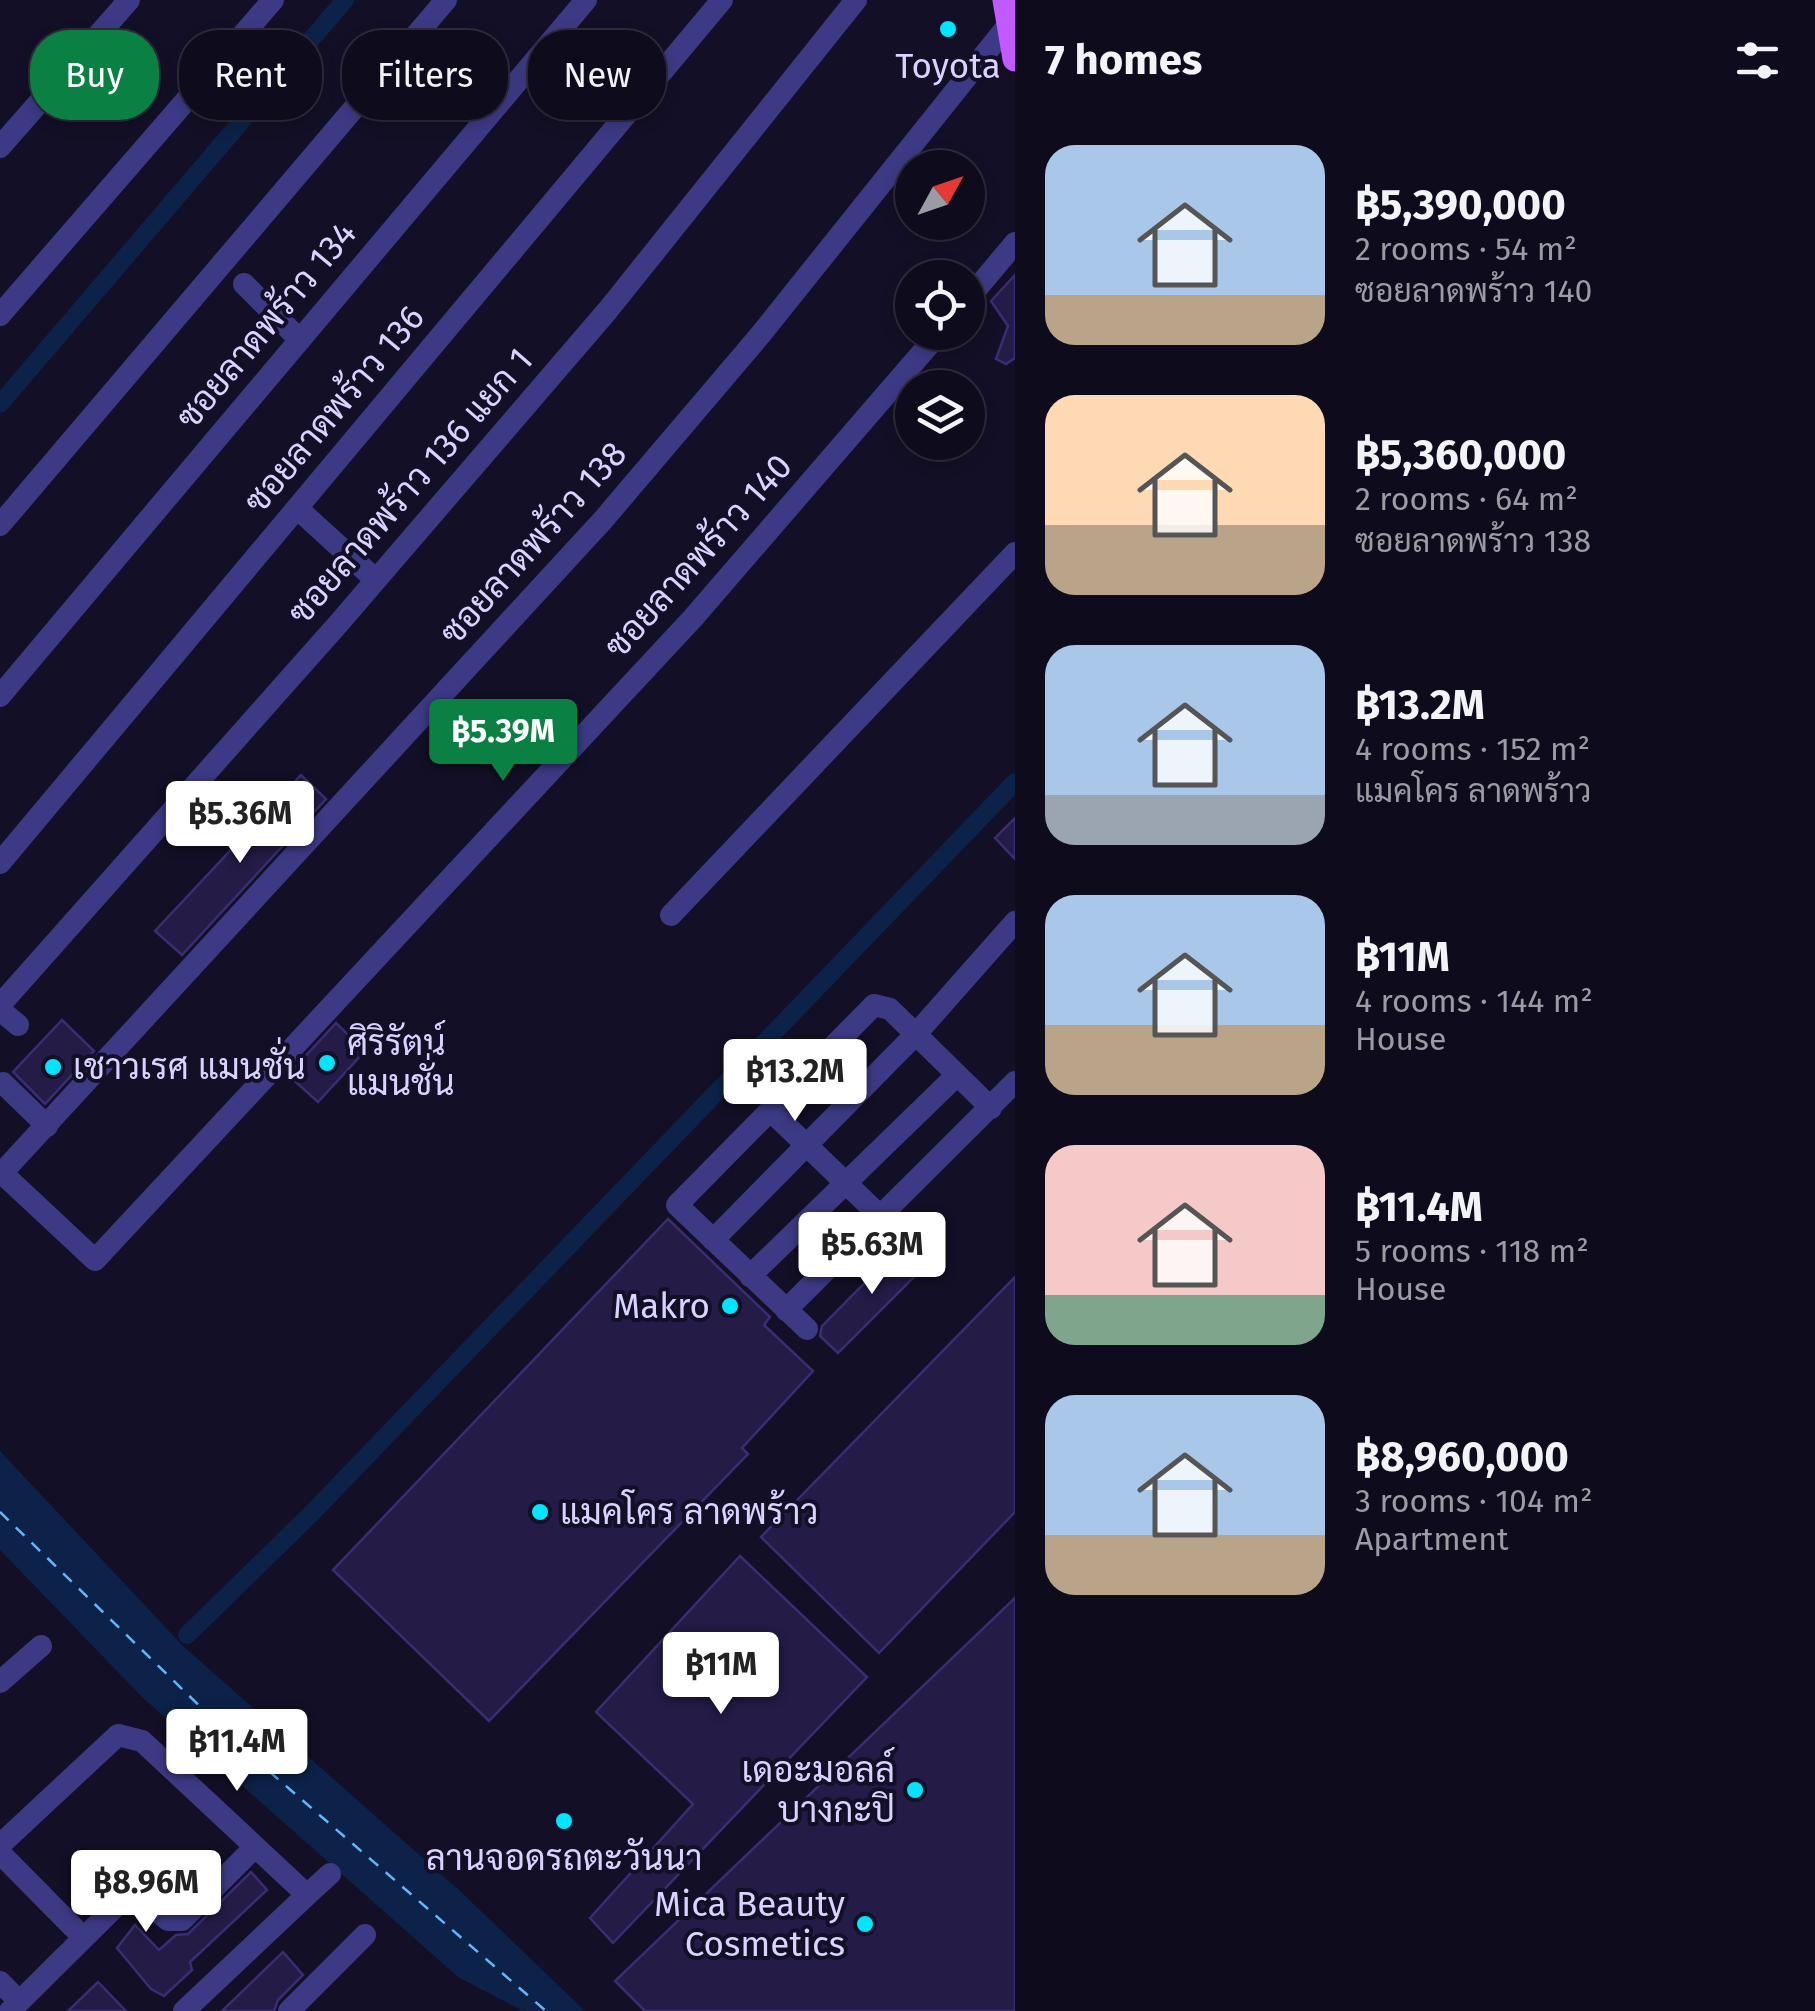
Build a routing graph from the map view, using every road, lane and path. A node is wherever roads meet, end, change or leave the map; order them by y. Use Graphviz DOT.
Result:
graph roads {
  1 [pos="129,0"];
  2 [pos="273,0"];
  3 [pos="446,0"];
  4 [pos="586,0"];
  5 [pos="722,0"];
  6 [pos="856,0"];
  7 [pos="1007,12"];
  8 [pos="1015,58"];
  9 [pos="0,147"];
  10 [pos="1015,243"];
  11 [pos="985,279"];
  12 [pos="244,284"];
  13 [pos="0,316"];
  14 [pos="300,340"];
  15 [pos="924,350"];
  16 [pos="297,508"];
  17 [pos="0,525"];
  18 [pos="1015,554"];
  19 [pos="376,580"];
  20 [pos="0,696"];
  21 [pos="0,863"];
  22 [pos="671,915"];
  23 [pos="1015,922"];
  24 [pos="6,1013"];
  25 [pos="916,1034"];
  26 [pos="958,1075"];
  27 [pos="1015,1082"];
  28 [pos="3,1084"];
  29 [pos="991,1108"];
  30 [pos="771,1111"];
  31 [pos="47,1126"];
  32 [pos="807,1146"];
  33 [pos="1,1174"];
  34 [pos="846,1183"];
  35 [pos="880,1216"];
  36 [pos="713,1240"];
  37 [pos="750,1276"];
  38 [pos="786,1310"];
  39 [pos="807,1329"];
  40 [pos="41,1646"];
  41 [pos="0,1682"];
  42 [pos="0,1845"];
  43 [pos="255,1847"];
  44 [pos="0,1852"];
  45 [pos="330,1874"];
  46 [pos="306,1895"];
  47 [pos="74,1928"];
  48 [pos="364,1935"];
  49 [pos="7,1995"];
  50 [pos="184,2011"];
  51 [pos="289,2011"];
  1 -- 9 [label="street"];
  2 -- 13 [label="street"];
  3 -- 17 [label="street"];
  4 -- 14 [label="street, ซอยลาดพร้าว 134"];
  5 -- 16 [label="street, ซอยลาดพร้าว 136"];
  6 -- 19 [label="street, ซอยลาดพร้าว 136 แยก 1"];
  7 -- 8 [label="main road"];
  7 -- 31 [label="street, ซอยลาดพร้าว 138"];
  10 -- 11 [label="street"];
  12 -- 14 [label="street"];
  14 -- 20 [label="street, ซอยลาดพร้าว 134"];
  15 -- 33 [label="street, ซอยลาดพร้าว 140"];
  16 -- 19 [label="street"];
  16 -- 21 [label="street, ซอยลาดพร้าว 136"];
  18 -- 22 [label="street"];
  19 -- 24 [label="street, ซอยลาดพร้าว 136 แยก 1"];
  23 -- 25 [label="street"];
  25 -- 26 [label="street"];
  25 -- 30 [label="street"];
  25 -- 32 [label="street"];
  26 -- 29 [label="street"];
  26 -- 34 [label="street"];
  27 -- 29 [label="street"];
  28 -- 31 [label="street"];
  29 -- 35 [label="street"];
  30 -- 32 [label="street"];
  30 -- 36 [label="street"];
  31 -- 33 [label="street, ซอยลาดพร้าว 138"];
  32 -- 34 [label="street"];
  32 -- 36 [label="street"];
  34 -- 35 [label="street"];
  34 -- 37 [label="street"];
  35 -- 38 [label="street"];
  36 -- 37 [label="street"];
  37 -- 38 [label="street"];
  38 -- 39 [label="street"];
  40 -- 41 [label="street"];
  42 -- 43 [label="street"];
  43 -- 46 [label="street"];
  43 -- 49 [label="street"];
  44 -- 47 [label="street"];
  45 -- 46 [label="street"];
  46 -- 50 [label="street"];
  48 -- 51 [label="street"];
}
